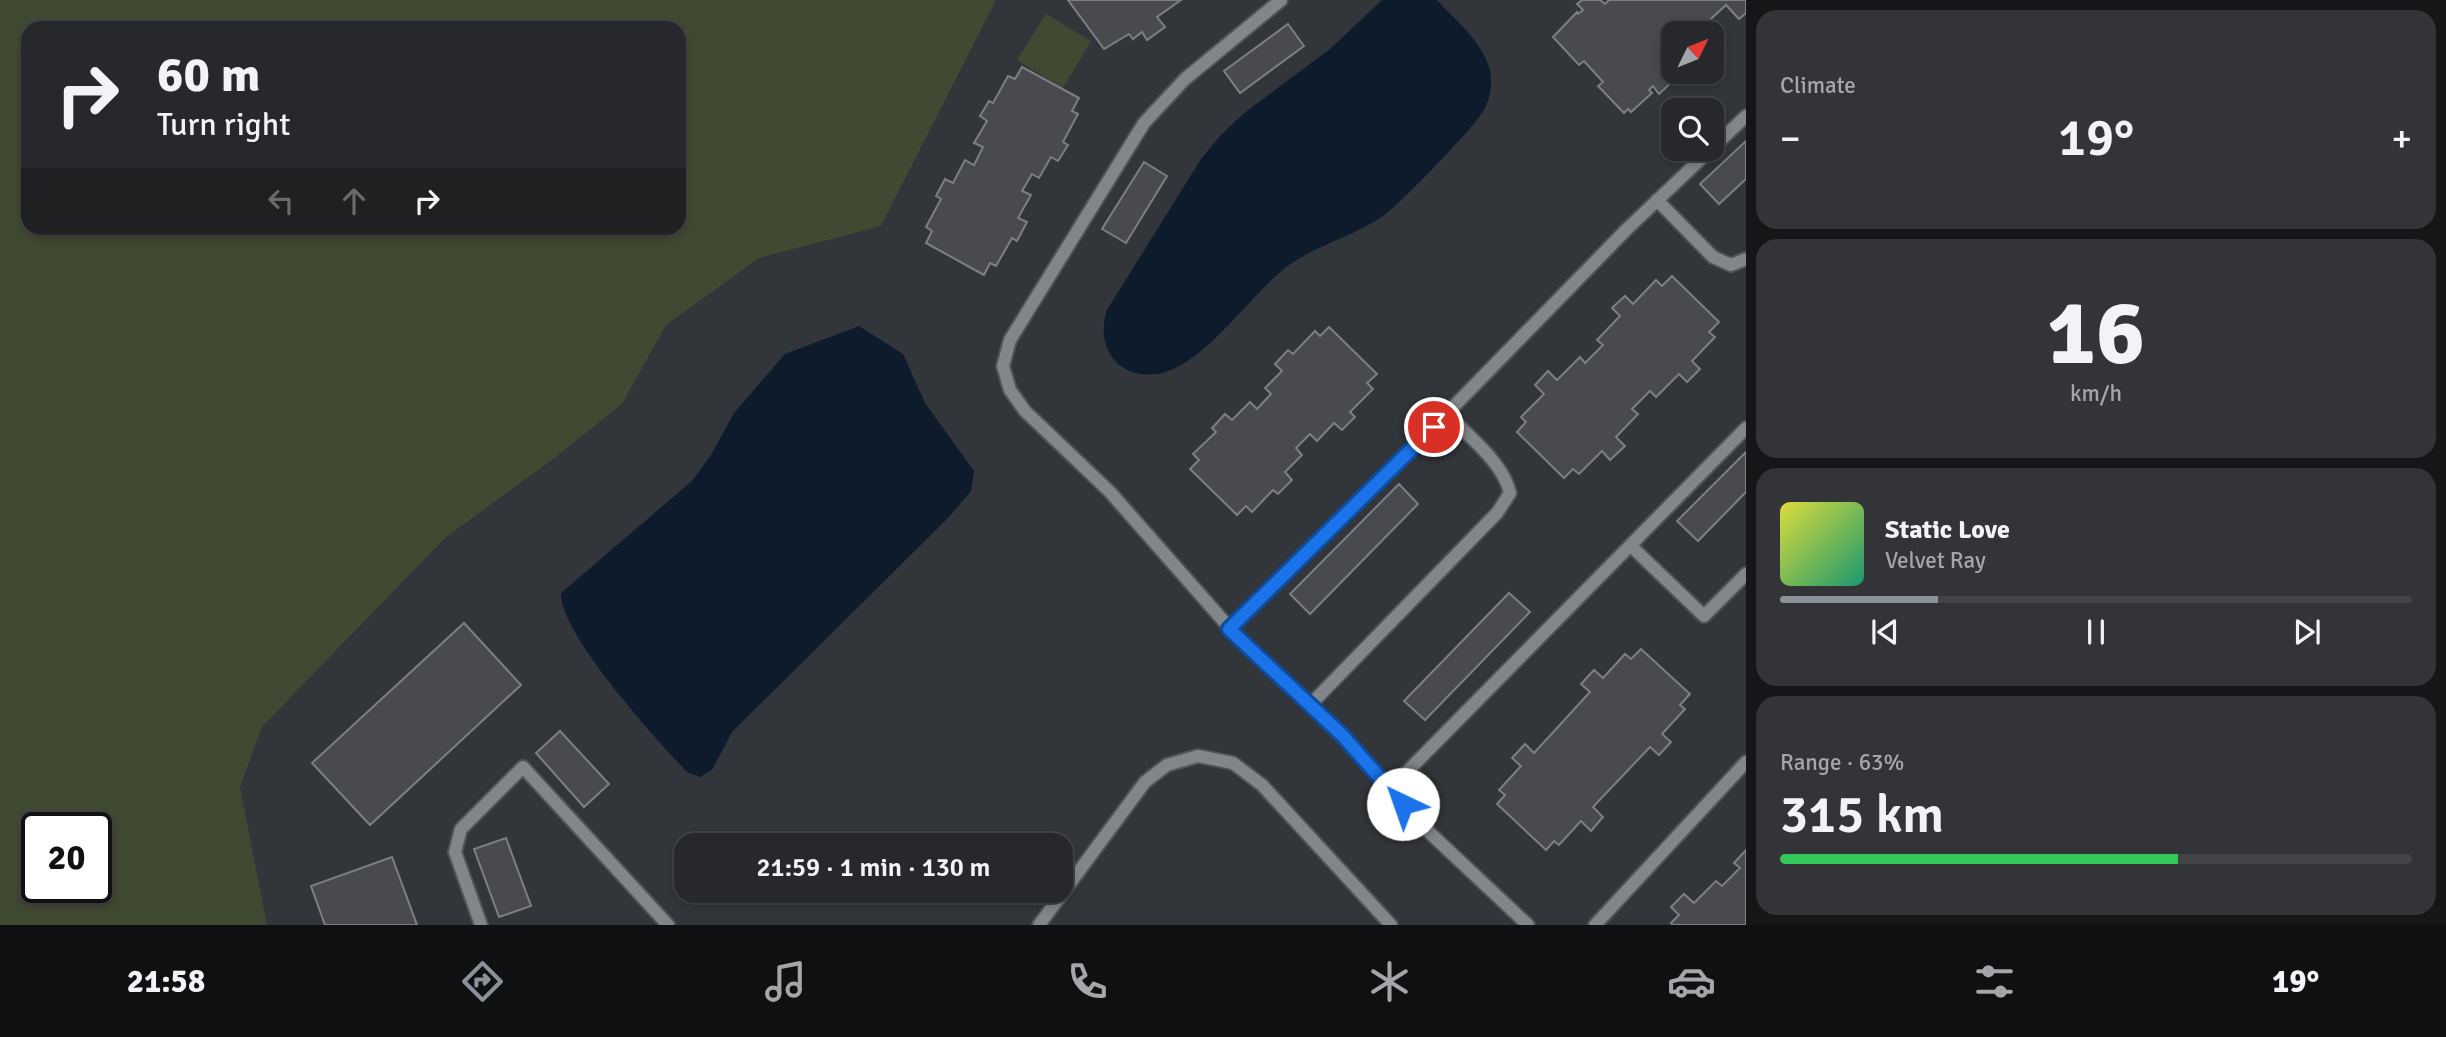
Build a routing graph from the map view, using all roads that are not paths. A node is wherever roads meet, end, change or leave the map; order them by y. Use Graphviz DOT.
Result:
graph roads {
  1 [pos="1281,0"];
  2 [pos="1746,116"];
  3 [pos="1657,200"];
  4 [pos="1746,259"];
  5 [pos="1447,414"];
  6 [pos="1746,428"];
  7 [pos="1631,546"];
  8 [pos="1746,575"];
  9 [pos="1229,629"];
  10 [pos="1310,705"];
  11 [pos="1746,762"];
  12 [pos="1390,789"];
  13 [pos="481,925"];
  14 [pos="668,925"];
  15 [pos="1039,925"];
  16 [pos="1391,925"];
  17 [pos="1528,925"];
  18 [pos="1595,925"];
  1 -- 9 [label="lane"];
  2 -- 3 [label="lane"];
  3 -- 4 [label="lane"];
  3 -- 5 [label="lane"];
  5 -- 9 [label="lane"];
  5 -- 10 [label="lane"];
  6 -- 7 [label="lane"];
  7 -- 8 [label="lane"];
  7 -- 12 [label="lane"];
  9 -- 10 [label="lane"];
  10 -- 12 [label="lane"];
  11 -- 18 [label="lane"];
  12 -- 17 [label="lane"];
  13 -- 14 [label="lane"];
  15 -- 16 [label="lane"];
}
